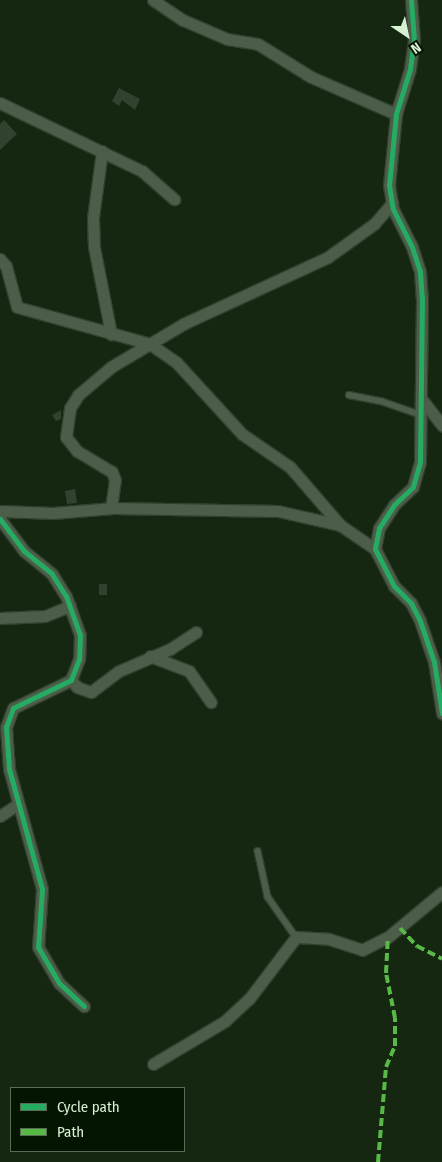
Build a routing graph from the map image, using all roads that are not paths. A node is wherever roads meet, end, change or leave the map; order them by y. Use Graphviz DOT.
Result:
graph roads {
  1 [pos="153,0"];
  2 [pos="411,0"];
  3 [pos="0,102"];
  4 [pos="396,114"];
  5 [pos="102,151"];
  6 [pos="174,199"];
  7 [pos="392,203"];
  8 [pos="0,259"];
  9 [pos="111,334"];
  10 [pos="150,344"];
  11 [pos="349,395"];
  12 [pos="422,400"];
  13 [pos="423,416"];
  14 [pos="442,425"];
  15 [pos="111,508"];
  16 [pos="0,512"];
  17 [pos="0,518"];
  18 [pos="340,525"];
  19 [pos="375,549"];
  20 [pos="70,606"];
  21 [pos="0,618"];
  22 [pos="196,632"];
  23 [pos="150,656"];
  24 [pos="71,680"];
  25 [pos="211,702"];
  26 [pos="442,713"];
  27 [pos="18,804"];
  28 [pos="0,816"];
  29 [pos="258,851"];
  30 [pos="442,892"];
  31 [pos="296,937"];
  32 [pos="84,1006"];
  33 [pos="153,1064"];
  1 -- 4 [label="street"];
  2 -- 4 [label="street"];
  3 -- 5 [label="street"];
  4 -- 7 [label="street"];
  5 -- 6 [label="street"];
  5 -- 9 [label="street"];
  7 -- 10 [label="street"];
  7 -- 12 [label="street"];
  8 -- 9 [label="street"];
  9 -- 10 [label="street"];
  10 -- 15 [label="street"];
  10 -- 18 [label="street"];
  11 -- 13 [label="lane"];
  12 -- 13 [label="street"];
  12 -- 14 [label="street"];
  13 -- 19 [label="street"];
  15 -- 16 [label="street"];
  15 -- 18 [label="street"];
  17 -- 20 [label="street"];
  18 -- 19 [label="street"];
  19 -- 26 [label="street"];
  20 -- 21 [label="street"];
  20 -- 24 [label="street"];
  22 -- 23 [label="street"];
  23 -- 24 [label="street"];
  23 -- 25 [label="street"];
  24 -- 27 [label="street"];
  27 -- 28 [label="street"];
  27 -- 32 [label="street"];
  29 -- 31 [label="lane"];
  30 -- 31 [label="street"];
  31 -- 33 [label="street"];
}
